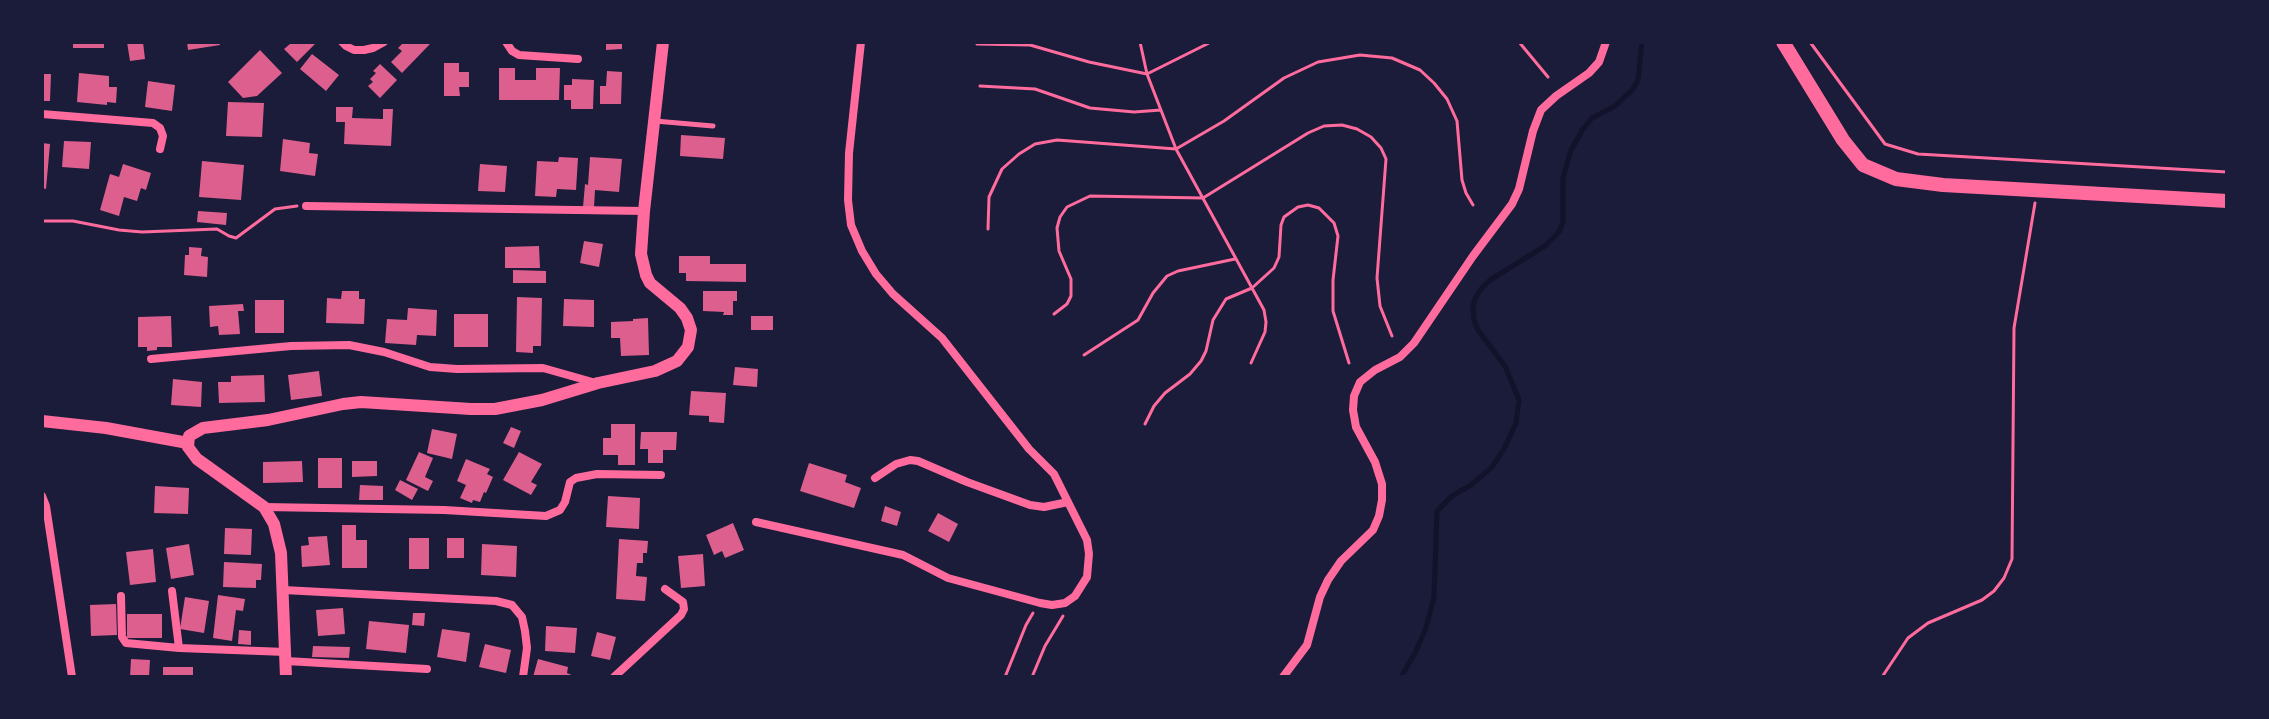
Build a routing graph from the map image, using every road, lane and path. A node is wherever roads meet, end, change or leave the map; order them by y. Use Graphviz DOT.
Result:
graph roads {
  1 [pos="342,42"];
  2 [pos="384,42"];
  3 [pos="506,42"];
  4 [pos="663,42"];
  5 [pos="861,42"];
  6 [pos="1140,42"];
  7 [pos="1211,42"];
  8 [pos="1519,42"];
  9 [pos="1606,42"];
  10 [pos="1783,42"];
  11 [pos="1810,42"];
  12 [pos="977,44"];
  13 [pos="578,59"];
  14 [pos="1147,74"];
  15 [pos="1548,77"];
  16 [pos="980,86"];
  17 [pos="1161,110"];
  18 [pos="42,114"];
  19 [pos="655,121"];
  20 [pos="713,126"];
  21 [pos="160,149"];
  22 [pos="1176,149"];
  23 [pos="2227,172"];
  24 [pos="2038,190"];
  25 [pos="1203,198"];
  26 [pos="2227,201"];
  27 [pos="1473,205"];
  28 [pos="306,206"];
  29 [pos="644,211"];
  30 [pos="42,221"];
  31 [pos="988,229"];
  32 [pos="1236,258"];
  33 [pos="1252,288"];
  34 [pos="1054,314"];
  35 [pos="1392,336"];
  36 [pos="1084,355"];
  37 [pos="151,359"];
  38 [pos="1251,363"];
  39 [pos="1349,363"];
  40 [pos="598,383"];
  41 [pos="42,421"];
  42 [pos="1145,424"];
  43 [pos="188,443"];
  44 [pos="661,475"];
  45 [pos="875,478"];
  46 [pos="42,496"];
  47 [pos="1068,502"];
  48 [pos="264,507"];
  49 [pos="756,522"];
  50 [pos="665,589"];
  51 [pos="283,590"];
  52 [pos="172,591"];
  53 [pos="121,596"];
  54 [pos="1075,596"];
  55 [pos="1040,603"];
  56 [pos="179,648"];
  57 [pos="286,657"];
  58 [pos="427,669"];
  59 [pos="72,677"];
  60 [pos="286,677"];
  61 [pos="523,677"];
  62 [pos="614,677"];
  63 [pos="1005,677"];
  64 [pos="1032,677"];
  65 [pos="1283,677"];
  66 [pos="1882,677"];
  1 -- 2 [label="street"];
  3 -- 13 [label="street"];
  4 -- 19 [label="street"];
  5 -- 47 [label="street"];
  6 -- 14 [label="path"];
  7 -- 14 [label="path"];
  8 -- 15 [label="path"];
  9 -- 65 [label="street"];
  10 -- 24 [label="main road"];
  11 -- 23 [label="path"];
  12 -- 14 [label="path"];
  14 -- 17 [label="path"];
  16 -- 17 [label="path"];
  17 -- 22 [label="path"];
  18 -- 21 [label="street"];
  19 -- 20 [label="lane"];
  19 -- 29 [label="street"];
  22 -- 25 [label="path"];
  22 -- 27 [label="path"];
  22 -- 31 [label="path"];
  24 -- 26 [label="main road"];
  24 -- 66 [label="path"];
  25 -- 32 [label="path"];
  25 -- 34 [label="path"];
  25 -- 35 [label="path"];
  28 -- 29 [label="street"];
  28 -- 30 [label="path"];
  29 -- 40 [label="street"];
  32 -- 33 [label="path"];
  32 -- 36 [label="path"];
  33 -- 38 [label="path"];
  33 -- 39 [label="path"];
  33 -- 42 [label="path"];
  37 -- 40 [label="street"];
  40 -- 43 [label="street"];
  41 -- 43 [label="street"];
  43 -- 48 [label="street"];
  44 -- 48 [label="street"];
  45 -- 47 [label="street"];
  46 -- 59 [label="street"];
  47 -- 54 [label="street"];
  48 -- 51 [label="street"];
  49 -- 55 [label="street"];
  50 -- 62 [label="street"];
  51 -- 57 [label="street"];
  51 -- 61 [label="street"];
  52 -- 56 [label="street"];
  53 -- 56 [label="street"];
  54 -- 55 [label="street"];
  54 -- 64 [label="path"];
  55 -- 63 [label="path"];
  56 -- 57 [label="street"];
  57 -- 58 [label="street"];
  57 -- 60 [label="street"];
}
